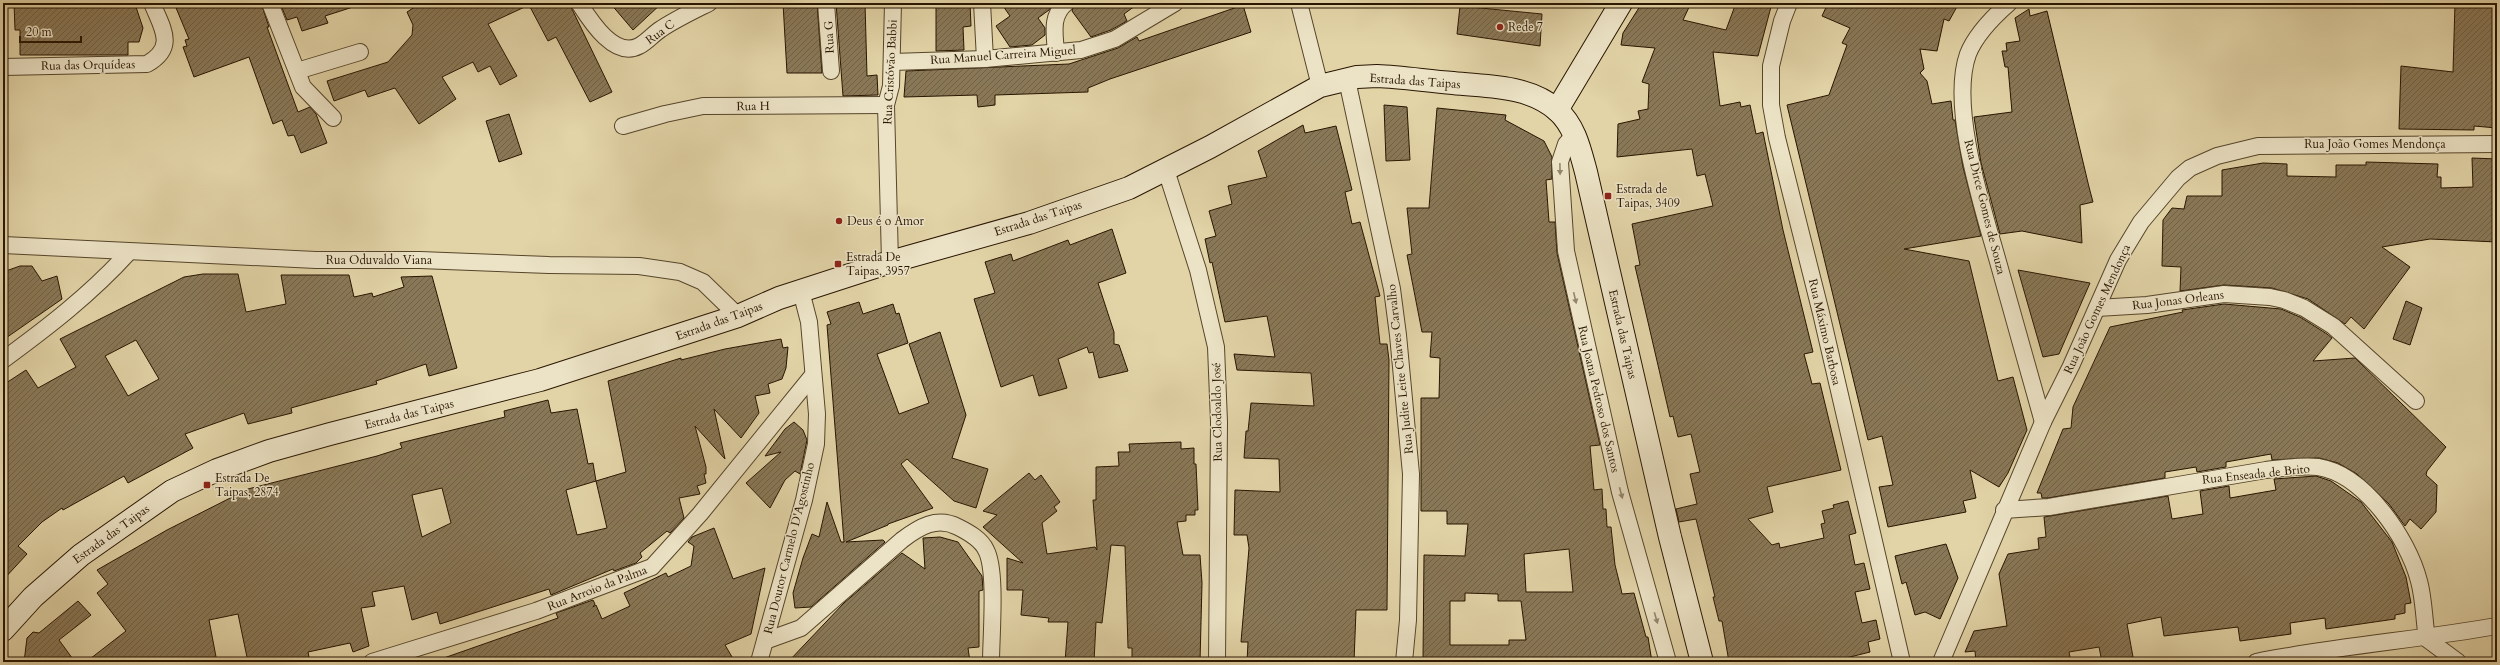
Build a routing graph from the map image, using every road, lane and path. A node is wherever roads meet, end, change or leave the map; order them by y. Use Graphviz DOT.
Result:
graph roads {
  1 [pos="152,3"];
  2 [pos="270,3"];
  3 [pos="579,3"];
  4 [pos="709,3"];
  5 [pos="826,3"];
  6 [pos="893,3"];
  7 [pos="982,3"];
  8 [pos="1066,3"];
  9 [pos="1175,3"];
  10 [pos="1299,3"];
  11 [pos="1621,3"];
  12 [pos="1789,3"];
  13 [pos="2009,3"];
  14 [pos="360,52"];
  15 [pos="1056,53"];
  16 [pos="985,59"];
  17 [pos="892,62"];
  18 [pos="3,67"];
  19 [pos="297,71"];
  20 [pos="831,71"];
  21 [pos="1347,80"];
  22 [pos="1320,86"];
  23 [pos="886,105"];
  24 [pos="1557,110"];
  25 [pos="333,118"];
  26 [pos="623,126"];
  27 [pos="1574,135"];
  28 [pos="2497,144"];
  29 [pos="1166,170"];
  30 [pos="3,246"];
  31 [pos="129,252"];
  32 [pos="890,262"];
  33 [pos="801,291"];
  34 [pos="2097,308"];
  35 [pos="738,316"];
  36 [pos="3,360"];
  37 [pos="813,375"];
  38 [pos="2416,401"];
  39 [pos="2043,422"];
  40 [pos="2004,510"];
  41 [pos="2497,626"];
  42 [pos="3,630"];
  43 [pos="2427,639"];
  44 [pos="765,641"];
  45 [pos="372,662"];
  46 [pos="759,662"];
  47 [pos="991,662"];
  48 [pos="1218,662"];
  49 [pos="1404,662"];
  50 [pos="1668,662"];
  51 [pos="1702,662"];
  52 [pos="1902,662"];
  53 [pos="1941,662"];
  54 [pos="2256,662"];
  55 [pos="2458,662"];
  1 -- 18 [label="street, Rua das Orquídeas"];
  2 -- 19 [label="street"];
  3 -- 4 [label="street, Rua C"];
  5 -- 20 [label="street, Rua G"];
  6 -- 17 [label="street, Rua Cristóvão Babbi"];
  7 -- 16 [label="street"];
  8 -- 15 [label="street"];
  9 -- 15 [label="street, Rua Manuel Carreira Miguel"];
  10 -- 22 [label="street"];
  11 -- 24 [label="main road"];
  12 -- 52 [label="street, Rua Máximo Barbosa"];
  13 -- 39 [label="street, Rua Dirce Gomes de Souza"];
  14 -- 19 [label="street"];
  15 -- 16 [label="street, Rua Manuel Carreira Miguel"];
  16 -- 17 [label="street, Rua Manuel Carreira Miguel"];
  17 -- 23 [label="street, Rua Cristóvão Babbi"];
  19 -- 25 [label="street"];
  21 -- 22 [label="main road, Estrada das Taipas"];
  21 -- 24 [label="main road, Estrada das Taipas"];
  21 -- 49 [label="street, Rua Judite Leite Chaves Carvalho"];
  22 -- 29 [label="main road, Estrada das Taipas"];
  23 -- 26 [label="street, Rua H"];
  23 -- 32 [label="street, Rua Cristóvão Babbi"];
  24 -- 27 [label="main road, Estrada das Taipas"];
  27 -- 50 [label="street, Rua Joana Pedroso dos Santos, one-way"];
  27 -- 51 [label="main road, Estrada das Taipas"];
  28 -- 34 [label="street, Rua João Gomes Mendonça"];
  29 -- 32 [label="main road, Estrada das Taipas"];
  29 -- 48 [label="street, Rua Clodoaldo José"];
  30 -- 31 [label="street, Rua Oduvaldo Viana"];
  31 -- 35 [label="street, Rua Oduvaldo Viana"];
  31 -- 36 [label="street"];
  32 -- 33 [label="main road, Estrada das Taipas"];
  33 -- 35 [label="main road, Estrada das Taipas"];
  33 -- 37 [label="street, Rua Doutor Carmelo D'Agostinho"];
  34 -- 38 [label="street, Rua Jonas Orleans"];
  34 -- 39 [label="street, Rua João Gomes Mendonça"];
  35 -- 42 [label="main road, Estrada das Taipas"];
  37 -- 44 [label="street, Rua Doutor Carmelo D'Agostinho"];
  37 -- 45 [label="street, Rua Arroio da Palma"];
  39 -- 40 [label="street, Rua João Gomes Mendonça"];
  40 -- 43 [label="street, Rua Enseada de Brito"];
  40 -- 53 [label="street, Rua João Gomes Mendonça"];
  41 -- 43 [label="street"];
  43 -- 54 [label="street"];
  43 -- 55 [label="street"];
  44 -- 46 [label="street, Rua Doutor Carmelo D'Agostinho"];
  44 -- 47 [label="street"];
}
